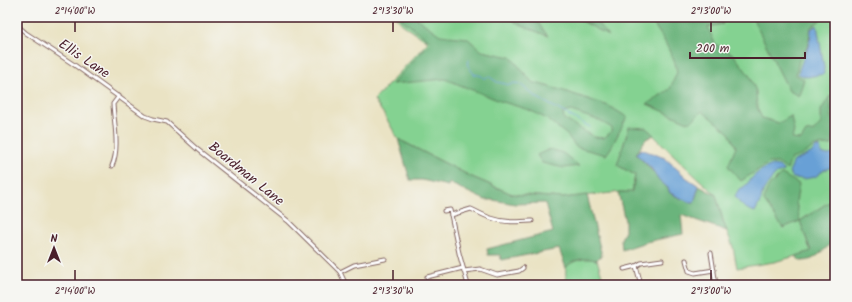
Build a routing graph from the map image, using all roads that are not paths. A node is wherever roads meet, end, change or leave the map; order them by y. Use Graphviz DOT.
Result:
graph roads {
  1 [pos="17,25"];
  2 [pos="119,96"];
  3 [pos="112,166"];
  4 [pos="444,211"];
  5 [pos="451,215"];
  6 [pos="529,216"];
  7 [pos="711,253"];
  8 [pos="385,259"];
  9 [pos="662,260"];
  10 [pos="686,260"];
  11 [pos="636,266"];
  12 [pos="523,268"];
  13 [pos="463,269"];
  14 [pos="624,269"];
  15 [pos="714,270"];
  16 [pos="340,272"];
  17 [pos="427,277"];
  18 [pos="346,285"];
  19 [pos="468,285"];
  20 [pos="641,285"];
  21 [pos="716,285"];
  1 -- 2 [label="street, Ellis Lane"];
  2 -- 3 [label="street"];
  2 -- 16 [label="street, Boardman Lane"];
  4 -- 5 [label="street"];
  5 -- 6 [label="street"];
  5 -- 13 [label="street"];
  7 -- 15 [label="street"];
  8 -- 16 [label="street"];
  9 -- 11 [label="street"];
  10 -- 15 [label="street"];
  11 -- 14 [label="street"];
  11 -- 20 [label="street"];
  12 -- 13 [label="street"];
  13 -- 17 [label="street"];
  13 -- 19 [label="street"];
  15 -- 21 [label="street"];
  16 -- 18 [label="street, Boardman Lane"];
}
